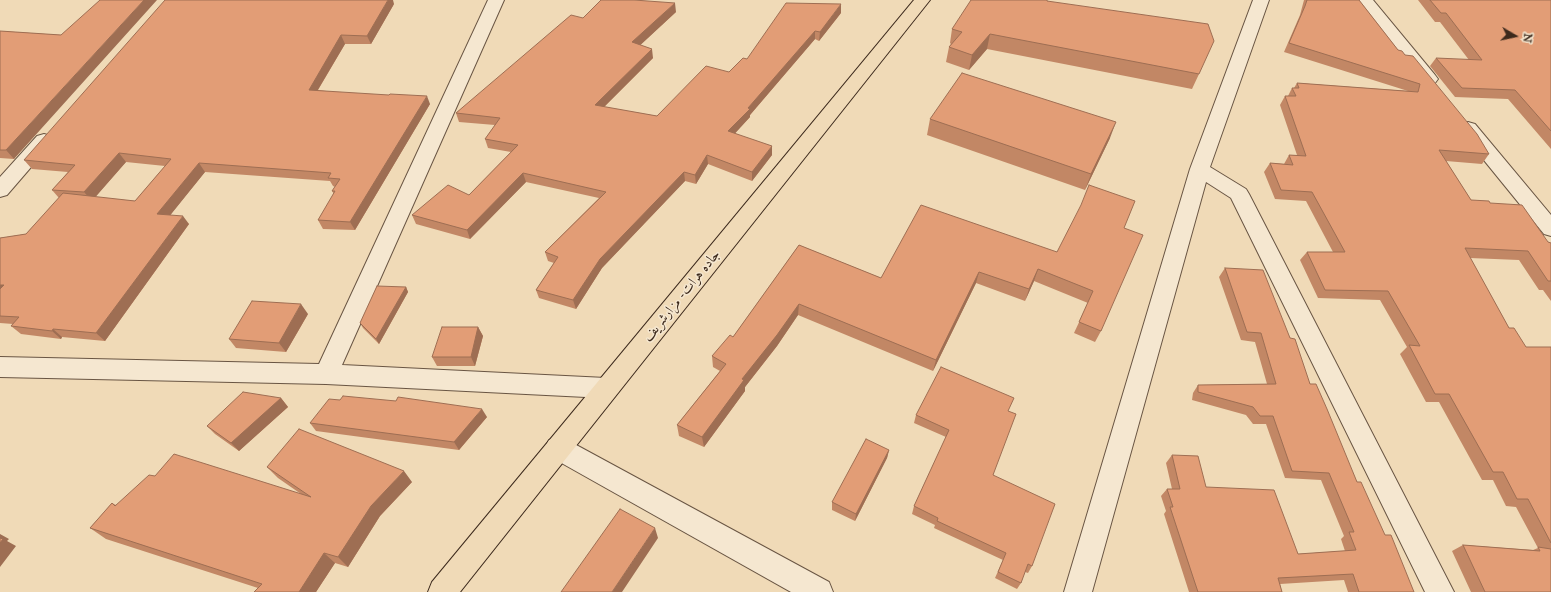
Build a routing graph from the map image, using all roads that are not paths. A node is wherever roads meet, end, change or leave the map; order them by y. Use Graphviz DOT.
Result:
graph roads {
  1 [pos="496,0"];
  2 [pos="918,0"];
  3 [pos="922,0"];
  4 [pos="1261,0"];
  5 [pos="1365,0"];
  6 [pos="1440,93"];
  7 [pos="1460,118"];
  8 [pos="53,130"];
  9 [pos="1200,169"];
  10 [pos="0,190"];
  11 [pos="1551,229"];
  12 [pos="0,367"];
  13 [pos="326,374"];
  14 [pos="606,388"];
  15 [pos="558,448"];
  16 [pos="442,592"];
  17 [pos="819,592"];
  18 [pos="1078,592"];
  19 [pos="1440,592"];
  1 -- 13 [label="street"];
  2 -- 3 [label="street"];
  3 -- 14 [label="highway, جاده هرات- مزارشریف"];
  4 -- 9 [label="street"];
  5 -- 6 [label="street"];
  7 -- 11 [label="street"];
  8 -- 10 [label="street"];
  9 -- 18 [label="street"];
  9 -- 19 [label="street"];
  12 -- 13 [label="street"];
  13 -- 14 [label="street"];
  14 -- 15 [label="highway, جاده هرات- مزارشریف"];
  15 -- 16 [label="highway, جاده هرات- مزارشریف"];
  15 -- 17 [label="street"];
}
